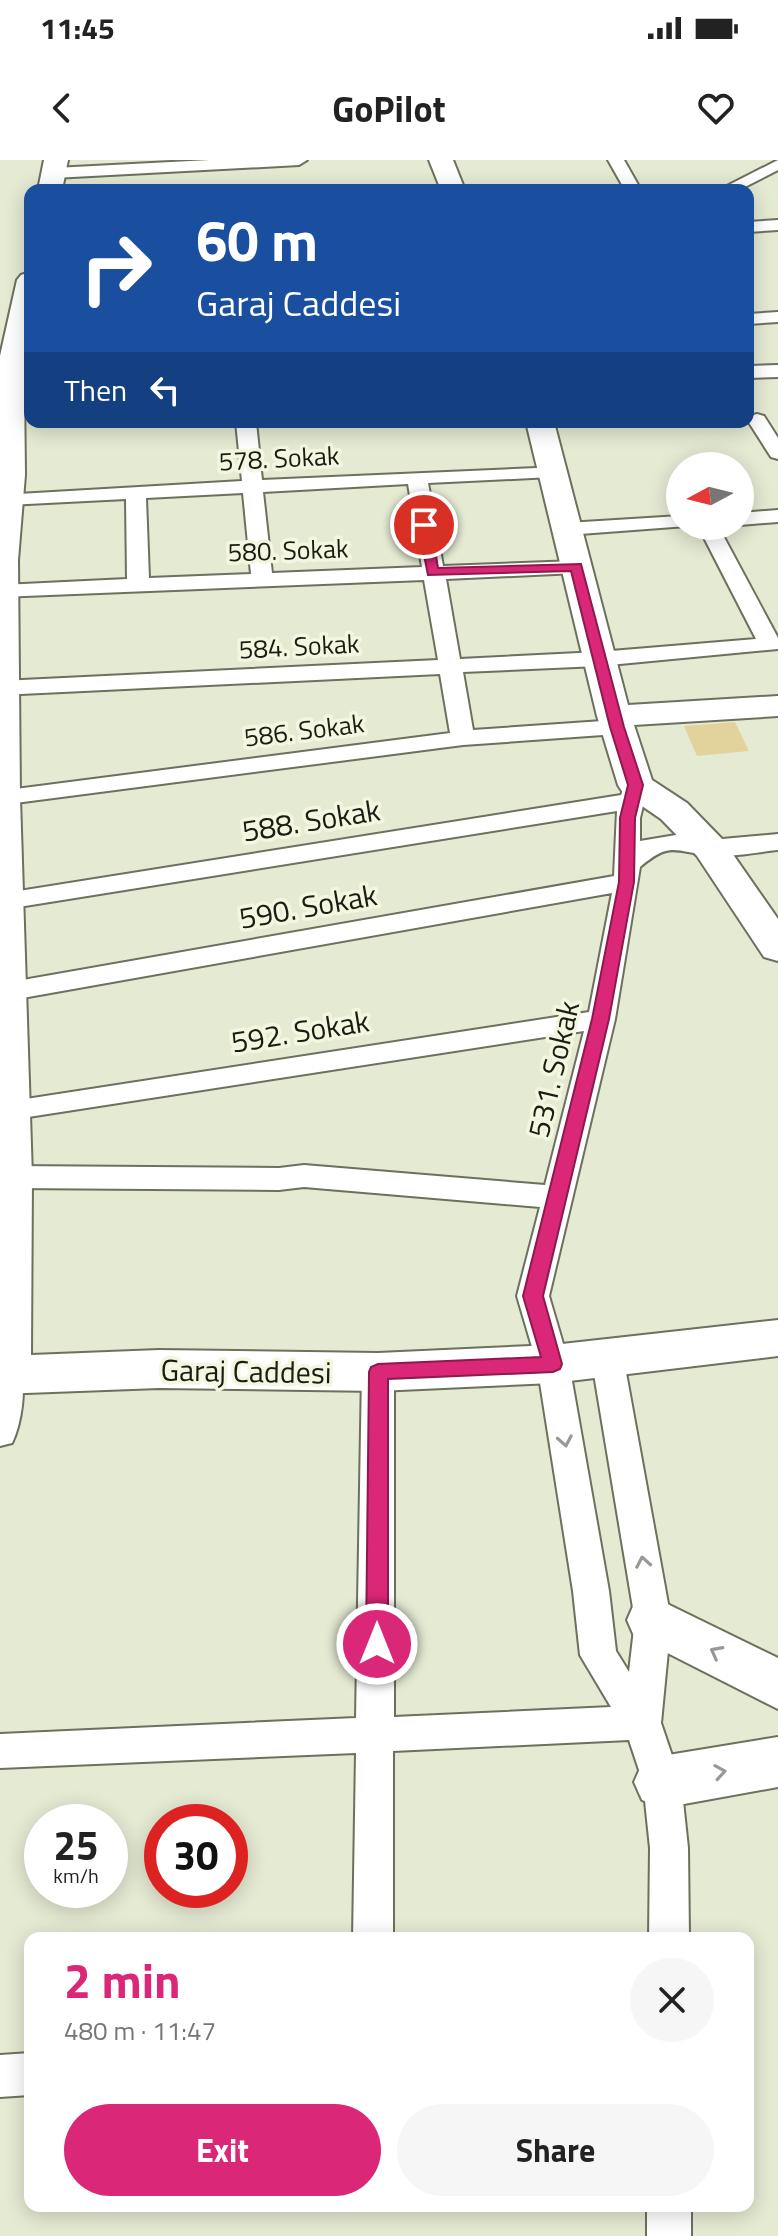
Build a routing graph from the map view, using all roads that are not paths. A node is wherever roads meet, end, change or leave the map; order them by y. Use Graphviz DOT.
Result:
graph roads {
  1 [pos="299,160"];
  2 [pos="441,160"];
  3 [pos="616,160"];
  4 [pos="778,164"];
  5 [pos="220,167"];
  6 [pos="53,174"];
  7 [pos="451,184"];
  8 [pos="630,184"];
  9 [pos="739,184"];
  10 [pos="778,225"];
  11 [pos="754,227"];
  12 [pos="778,317"];
  13 [pos="754,319"];
  14 [pos="23,336"];
  15 [pos="778,371"];
  16 [pos="754,372"];
  17 [pos="754,413"];
  18 [pos="754,415"];
  19 [pos="778,421"];
  20 [pos="247,428"];
  21 [pos="541,428"];
  22 [pos="778,453"];
  23 [pos="552,471"];
  24 [pos="417,477"];
  25 [pos="6,483"];
  26 [pos="252,486"];
  27 [pos="136,492"];
  28 [pos="778,516"];
  29 [pos="754,518"];
  30 [pos="666,523"];
  31 [pos="567,529"];
  32 [pos="715,540"];
  33 [pos="576,567"];
  34 [pos="432,572"];
  35 [pos="262,579"];
  36 [pos="138,585"];
  37 [pos="2,591"];
  38 [pos="599,659"];
  39 [pos="450,666"];
  40 [pos="1,688"];
  41 [pos="778,706"];
  42 [pos="616,722"];
  43 [pos="463,738"];
  44 [pos="634,793"];
  45 [pos="1,798"];
  46 [pos="778,842"];
  47 [pos="710,848"];
  48 [pos="627,873"];
  49 [pos="2,902"];
  50 [pos="778,948"];
  51 [pos="3,992"];
  52 [pos="601,1019"];
  53 [pos="7,1145"];
  54 [pos="557,1197"];
  55 [pos="778,1338"];
  56 [pos="607,1356"];
  57 [pos="553,1364"];
  58 [pos="378,1372"];
  59 [pos="3,1375"];
  60 [pos="0,1433"];
  61 [pos="653,1620"];
  62 [pos="778,1685"];
  63 [pos="642,1723"];
  64 [pos="376,1735"];
  65 [pos="0,1751"];
  66 [pos="778,1762"];
  67 [pos="662,1782"];
  68 [pos="373,1932"];
  69 [pos="669,1932"];
  70 [pos="24,2074"];
  71 [pos="0,2076"];
  72 [pos="669,2212"];
  73 [pos="669,2236"];
  1 -- 5 [label="street"];
  2 -- 7 [label="street"];
  3 -- 8 [label="street"];
  4 -- 9 [label="street"];
  5 -- 6 [label="street"];
  10 -- 11 [label="street"];
  12 -- 13 [label="street"];
  14 -- 25 [label="street"];
  15 -- 16 [label="street"];
  17 -- 19 [label="street"];
  18 -- 22 [label="street"];
  20 -- 26 [label="street"];
  21 -- 23 [label="street"];
  23 -- 24 [label="street, 578. Sokak"];
  23 -- 31 [label="street"];
  24 -- 26 [label="street, 578. Sokak"];
  24 -- 34 [label="street"];
  25 -- 27 [label="street, 578. Sokak"];
  25 -- 37 [label="street"];
  26 -- 27 [label="street, 578. Sokak"];
  26 -- 35 [label="street"];
  27 -- 36 [label="street"];
  28 -- 29 [label="street"];
  30 -- 31 [label="street"];
  31 -- 33 [label="street"];
  32 -- 38 [label="street, 584. Sokak"];
  33 -- 34 [label="street, 580. Sokak"];
  33 -- 38 [label="street"];
  34 -- 35 [label="street, 580. Sokak"];
  34 -- 39 [label="street"];
  35 -- 36 [label="street, 580. Sokak"];
  36 -- 37 [label="street, 580. Sokak"];
  37 -- 40 [label="street"];
  38 -- 39 [label="street, 584. Sokak"];
  38 -- 42 [label="street"];
  39 -- 40 [label="street, 584. Sokak"];
  39 -- 43 [label="street"];
  40 -- 45 [label="street"];
  41 -- 42 [label="street"];
  42 -- 43 [label="street, 586. Sokak"];
  42 -- 44 [label="street"];
  43 -- 45 [label="street, 586. Sokak"];
  44 -- 47 [label="street"];
  44 -- 48 [label="street, 531. Sokak"];
  44 -- 49 [label="street, 588. Sokak"];
  45 -- 49 [label="street"];
  46 -- 47 [label="street"];
  47 -- 48 [label="street"];
  47 -- 50 [label="street"];
  48 -- 51 [label="street, 590. Sokak"];
  48 -- 52 [label="street, 531. Sokak"];
  49 -- 51 [label="street"];
  51 -- 53 [label="street"];
  52 -- 53 [label="street, 592. Sokak"];
  52 -- 54 [label="street, 531. Sokak"];
  53 -- 54 [label="street"];
  53 -- 59 [label="street"];
  54 -- 57 [label="street, 531. Sokak"];
  55 -- 56 [label="street, Garaj Caddesi"];
  56 -- 57 [label="street, Garaj Caddesi"];
  61 -- 56 [label="street, one-way"];
  57 -- 58 [label="street, Garaj Caddesi"];
  57 -- 63 [label="street, 531. Sokak, one-way"];
  58 -- 59 [label="street, Garaj Caddesi"];
  58 -- 64 [label="street"];
  59 -- 60 [label="street"];
  62 -- 61 [label="street, one-way"];
  61 -- 63 [label="street"];
  63 -- 64 [label="street"];
  63 -- 67 [label="street"];
  64 -- 65 [label="street"];
  64 -- 68 [label="street"];
  67 -- 66 [label="street, one-way"];
  67 -- 69 [label="street"];
  70 -- 71 [label="street"];
  72 -- 73 [label="street"];
}
